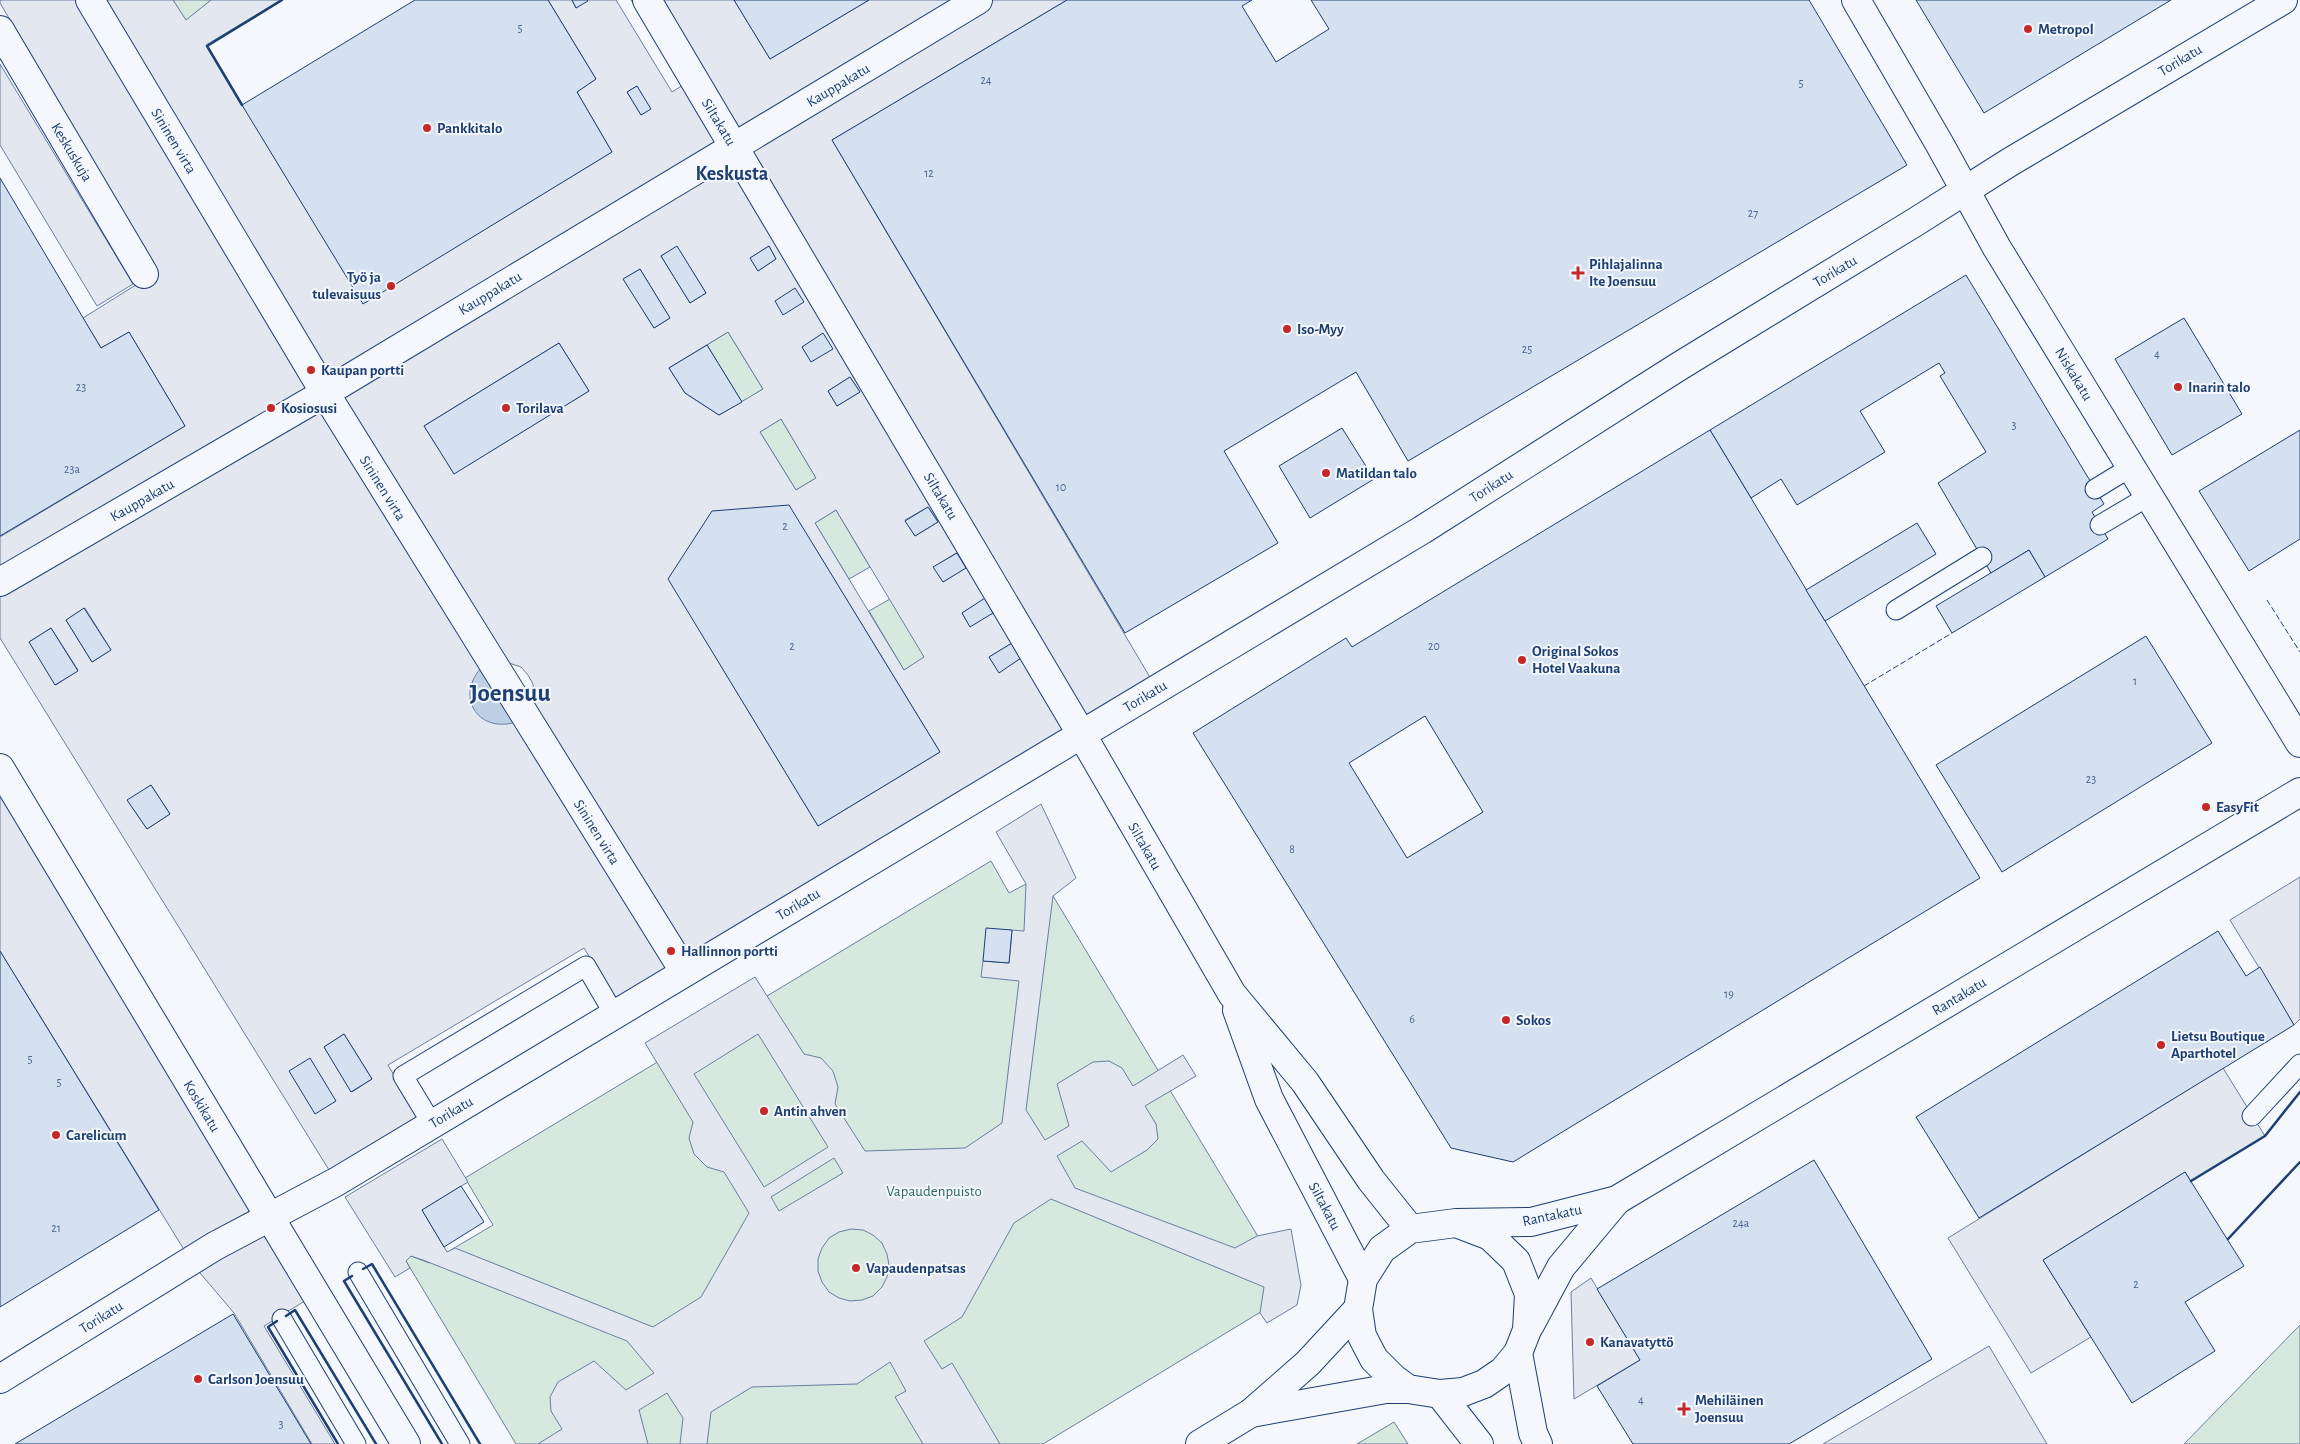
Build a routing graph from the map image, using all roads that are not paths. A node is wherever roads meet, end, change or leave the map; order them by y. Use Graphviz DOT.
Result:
graph roads {
  1 [pos="90,0"];
  2 [pos="647,0"];
  3 [pos="978,0"];
  4 [pos="1856,0"];
  5 [pos="2283,0"];
  6 [pos="0,30"];
  7 [pos="734,147"];
  8 [pos="1966,190"];
  9 [pos="144,274"];
  10 [pos="325,393"];
  11 [pos="2131,467"];
  12 [pos="2095,489"];
  13 [pos="2149,496"];
  14 [pos="2100,526"];
  15 [pos="1982,557"];
  16 [pos="0,582"];
  17 [pos="1896,610"];
  18 [pos="1082,735"];
  19 [pos="2300,743"];
  20 [pos="0,768"];
  21 [pos="2300,792"];
  22 [pos="684,971"];
  23 [pos="1232,994"];
  24 [pos="614,1014"];
  25 [pos="2300,1064"];
  26 [pos="2252,1116"];
  27 [pos="432,1124"];
  28 [pos="1617,1200"];
  29 [pos="269,1218"];
  30 [pos="1456,1223"];
  31 [pos="1410,1229"];
  32 [pos="358,1272"];
  33 [pos="1363,1278"];
  34 [pos="1358,1309"];
  35 [pos="282,1318"];
  36 [pos="1523,1341"];
  37 [pos="0,1379"];
  38 [pos="1408,1389"];
  39 [pos="1440,1394"];
  40 [pos="1251,1413"];
  41 [pos="356,1444"];
  42 [pos="406,1444"];
  43 [pos="460,1444"];
  44 [pos="1200,1444"];
  45 [pos="1479,1444"];
  46 [pos="1538,1444"];
  1 -- 10 [label="street, Sininen virta"];
  2 -- 7 [label="street, Siltakatu"];
  3 -- 7 [label="street, Kauppakatu"];
  4 -- 8 [label="street, Niskakatu"];
  5 -- 8 [label="street, Torikatu"];
  6 -- 9 [label="street, Keskuskuja"];
  7 -- 10 [label="street, Kauppakatu"];
  7 -- 18 [label="street, Siltakatu"];
  8 -- 11 [label="street, Niskakatu"];
  8 -- 18 [label="street, Torikatu"];
  10 -- 16 [label="street, Kauppakatu"];
  10 -- 22 [label="street, Sininen virta"];
  11 -- 12 [label="lane"];
  11 -- 13 [label="street, Niskakatu"];
  13 -- 14 [label="lane"];
  13 -- 19 [label="street, Niskakatu"];
  15 -- 17 [label="lane"];
  18 -- 22 [label="street, Torikatu"];
  18 -- 23 [label="street, Siltakatu"];
  20 -- 29 [label="street, Koskikatu"];
  21 -- 28 [label="street, Rantakatu"];
  22 -- 24 [label="street, Torikatu"];
  23 -- 31 [label="street, Siltakatu"];
  23 -- 33 [label="street, Siltakatu"];
  24 -- 27 [label="street, Torikatu"];
  24 -- 27 [label="lane"];
  25 -- 26 [label="lane"];
  27 -- 29 [label="street, Torikatu"];
  28 -- 30 [label="street, Rantakatu"];
  28 -- 36 [label="street, Rantakatu"];
  29 -- 37 [label="street, Torikatu"];
  29 -- 42 [label="street, Koskikatu"];
  30 -- 31 [label="street"];
  30 -- 36 [label="street"];
  31 -- 33 [label="street"];
  32 -- 43 [label="lane"];
  33 -- 34 [label="street"];
  34 -- 38 [label="street"];
  34 -- 40 [label="street"];
  35 -- 41 [label="lane"];
  36 -- 39 [label="street"];
  36 -- 46 [label="street"];
  38 -- 39 [label="street"];
  38 -- 40 [label="street"];
  39 -- 45 [label="street"];
  40 -- 44 [label="street"];
}
